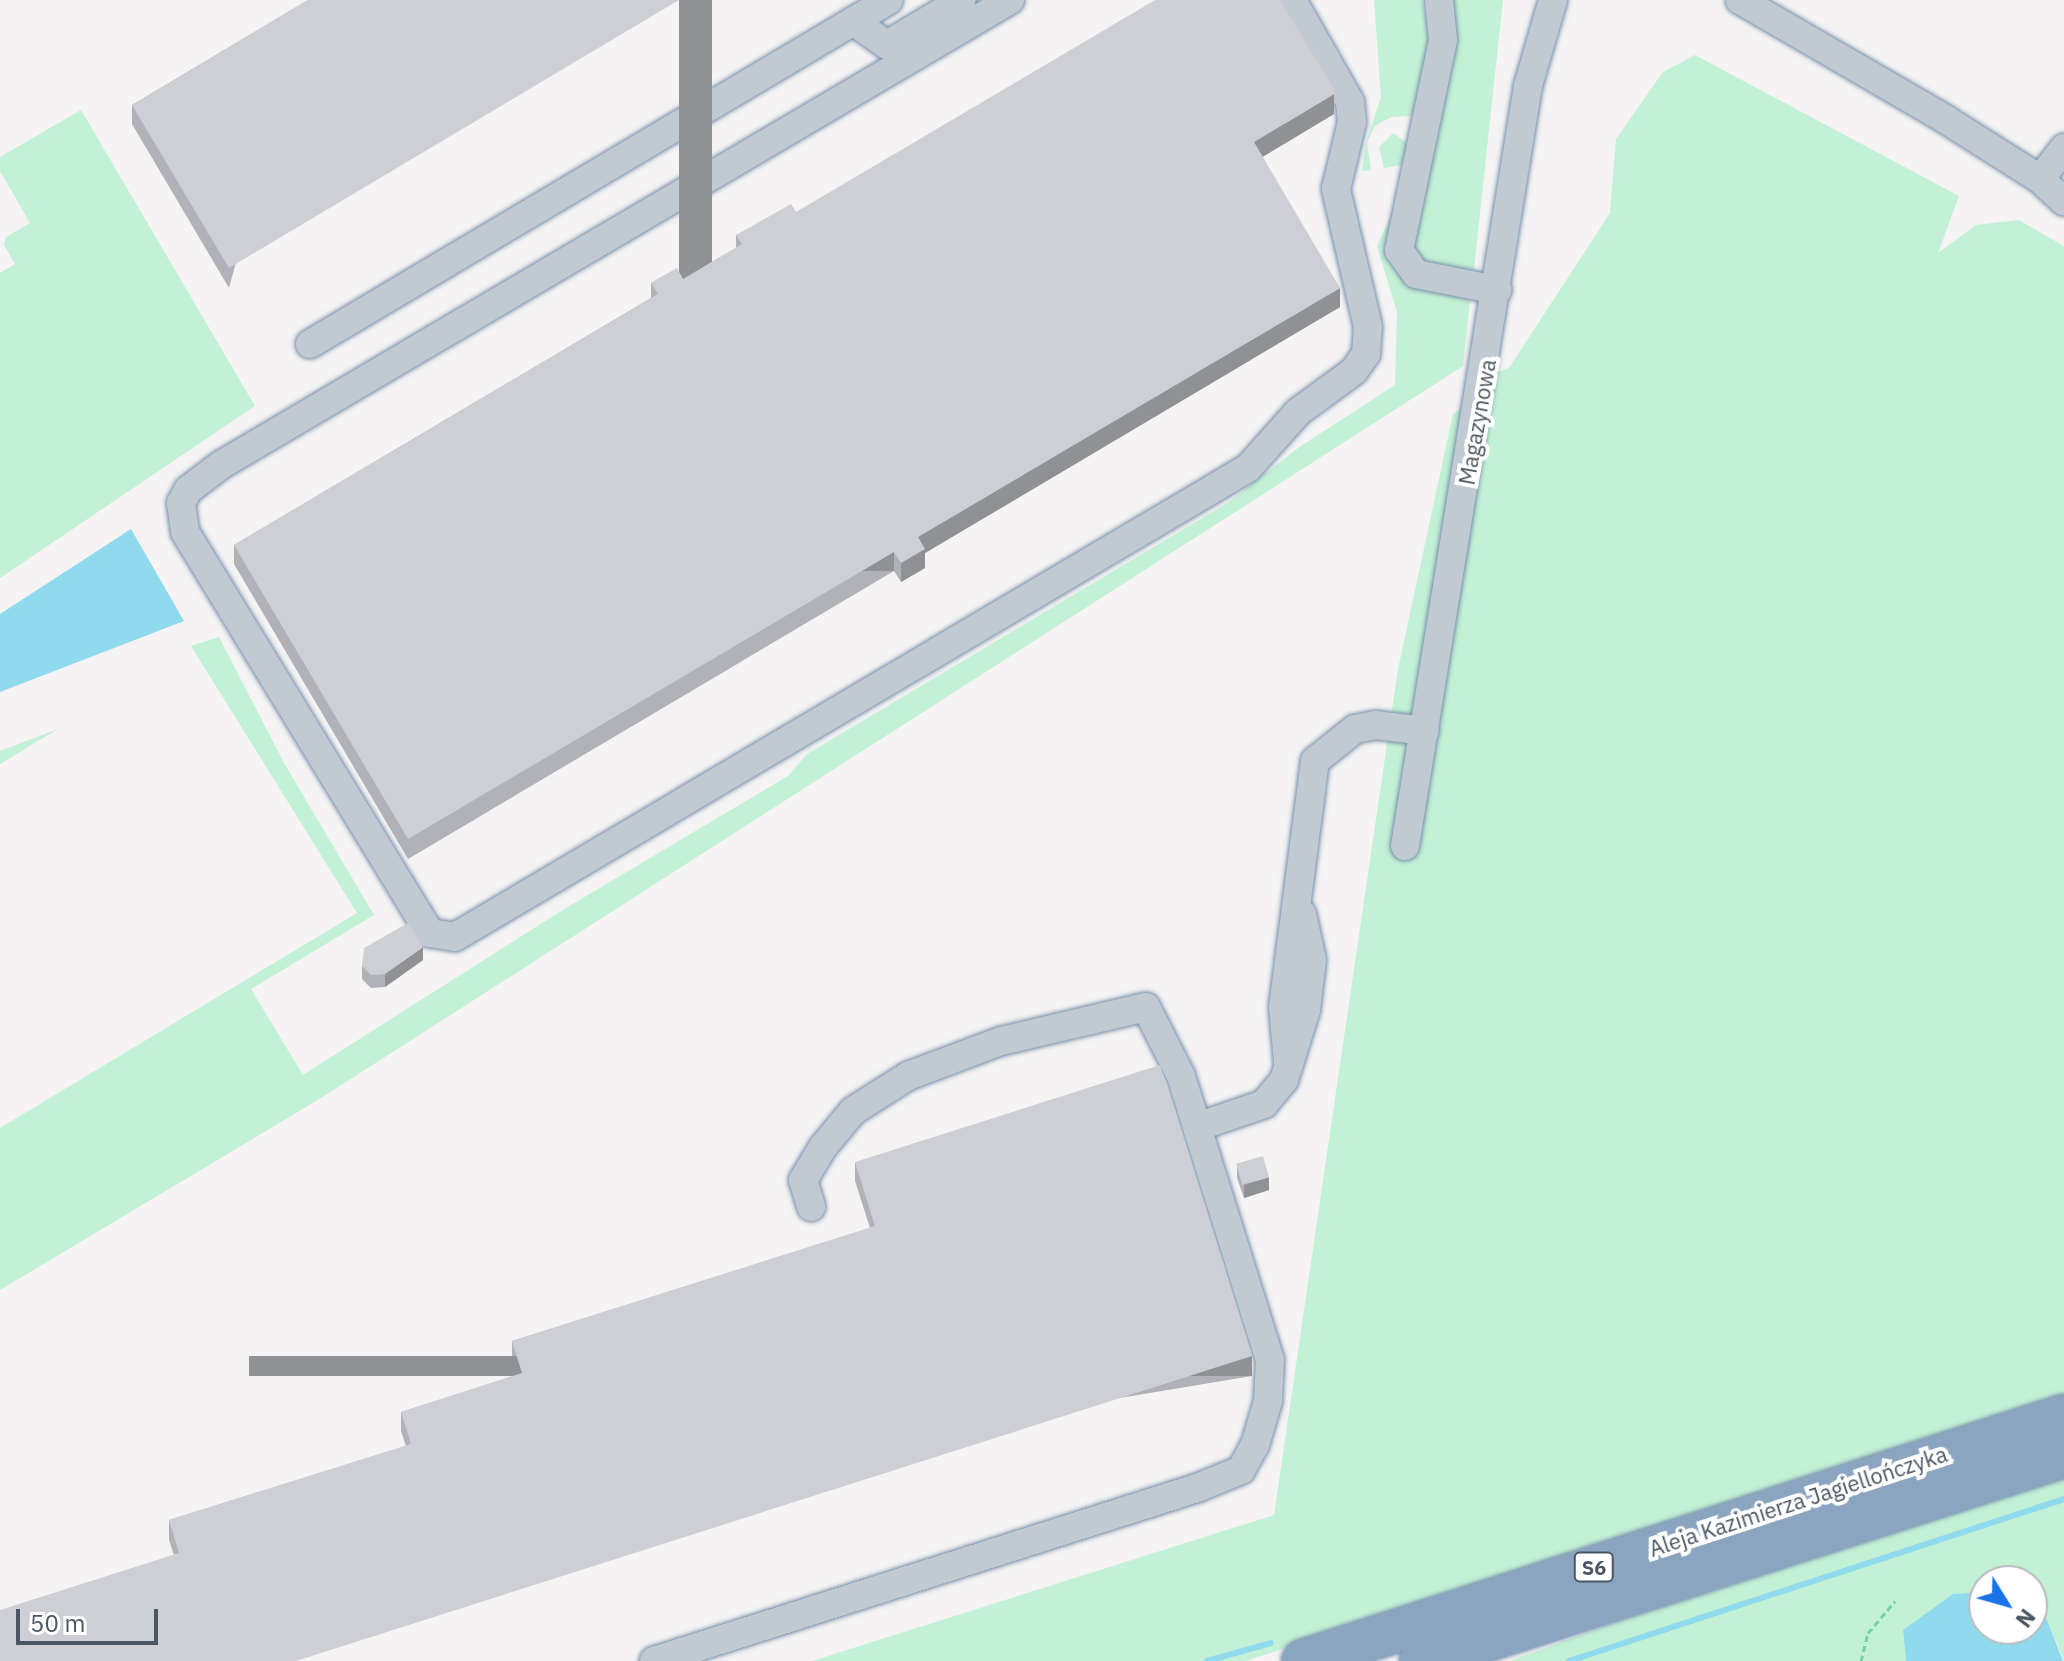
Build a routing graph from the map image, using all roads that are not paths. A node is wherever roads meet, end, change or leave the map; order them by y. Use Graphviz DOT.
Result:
graph roads {
  1 [pos="889,0"];
  2 [pos="962,0"];
  3 [pos="1010,0"];
  4 [pos="1292,0"];
  5 [pos="1439,0"];
  6 [pos="1553,0"];
  7 [pos="1740,0"];
  8 [pos="853,21"];
  9 [pos="2064,148"];
  10 [pos="2040,179"];
  11 [pos="2064,201"];
  12 [pos="1497,290"];
  13 [pos="310,344"];
  14 [pos="1425,731"];
  15 [pos="1405,846"];
  16 [pos="1197,1127"];
  17 [pos="811,1207"];
  18 [pos="2064,1416"];
  19 [pos="2064,1456"];
  20 [pos="654,1661"];
  21 [pos="1303,1661"];
  22 [pos="1421,1661"];
  1 -- 8 [label="street"];
  2 -- 8 [label="street"];
  3 -- 4 [label="street"];
  5 -- 12 [label="street"];
  6 -- 12 [label="street, Magazynowa"];
  7 -- 10 [label="street"];
  8 -- 13 [label="street"];
  9 -- 10 [label="street"];
  10 -- 11 [label="street"];
  12 -- 14 [label="street, Magazynowa"];
  14 -- 15 [label="street, Magazynowa"];
  14 -- 16 [label="street"];
  16 -- 17 [label="street"];
  16 -- 20 [label="street"];
  18 -- 21 [label="highway, Aleja Kazimierza Jagiellończyka / S6"];
  19 -- 22 [label="highway, Aleja Kazimierza Jagiellończyka / S6"];
}
